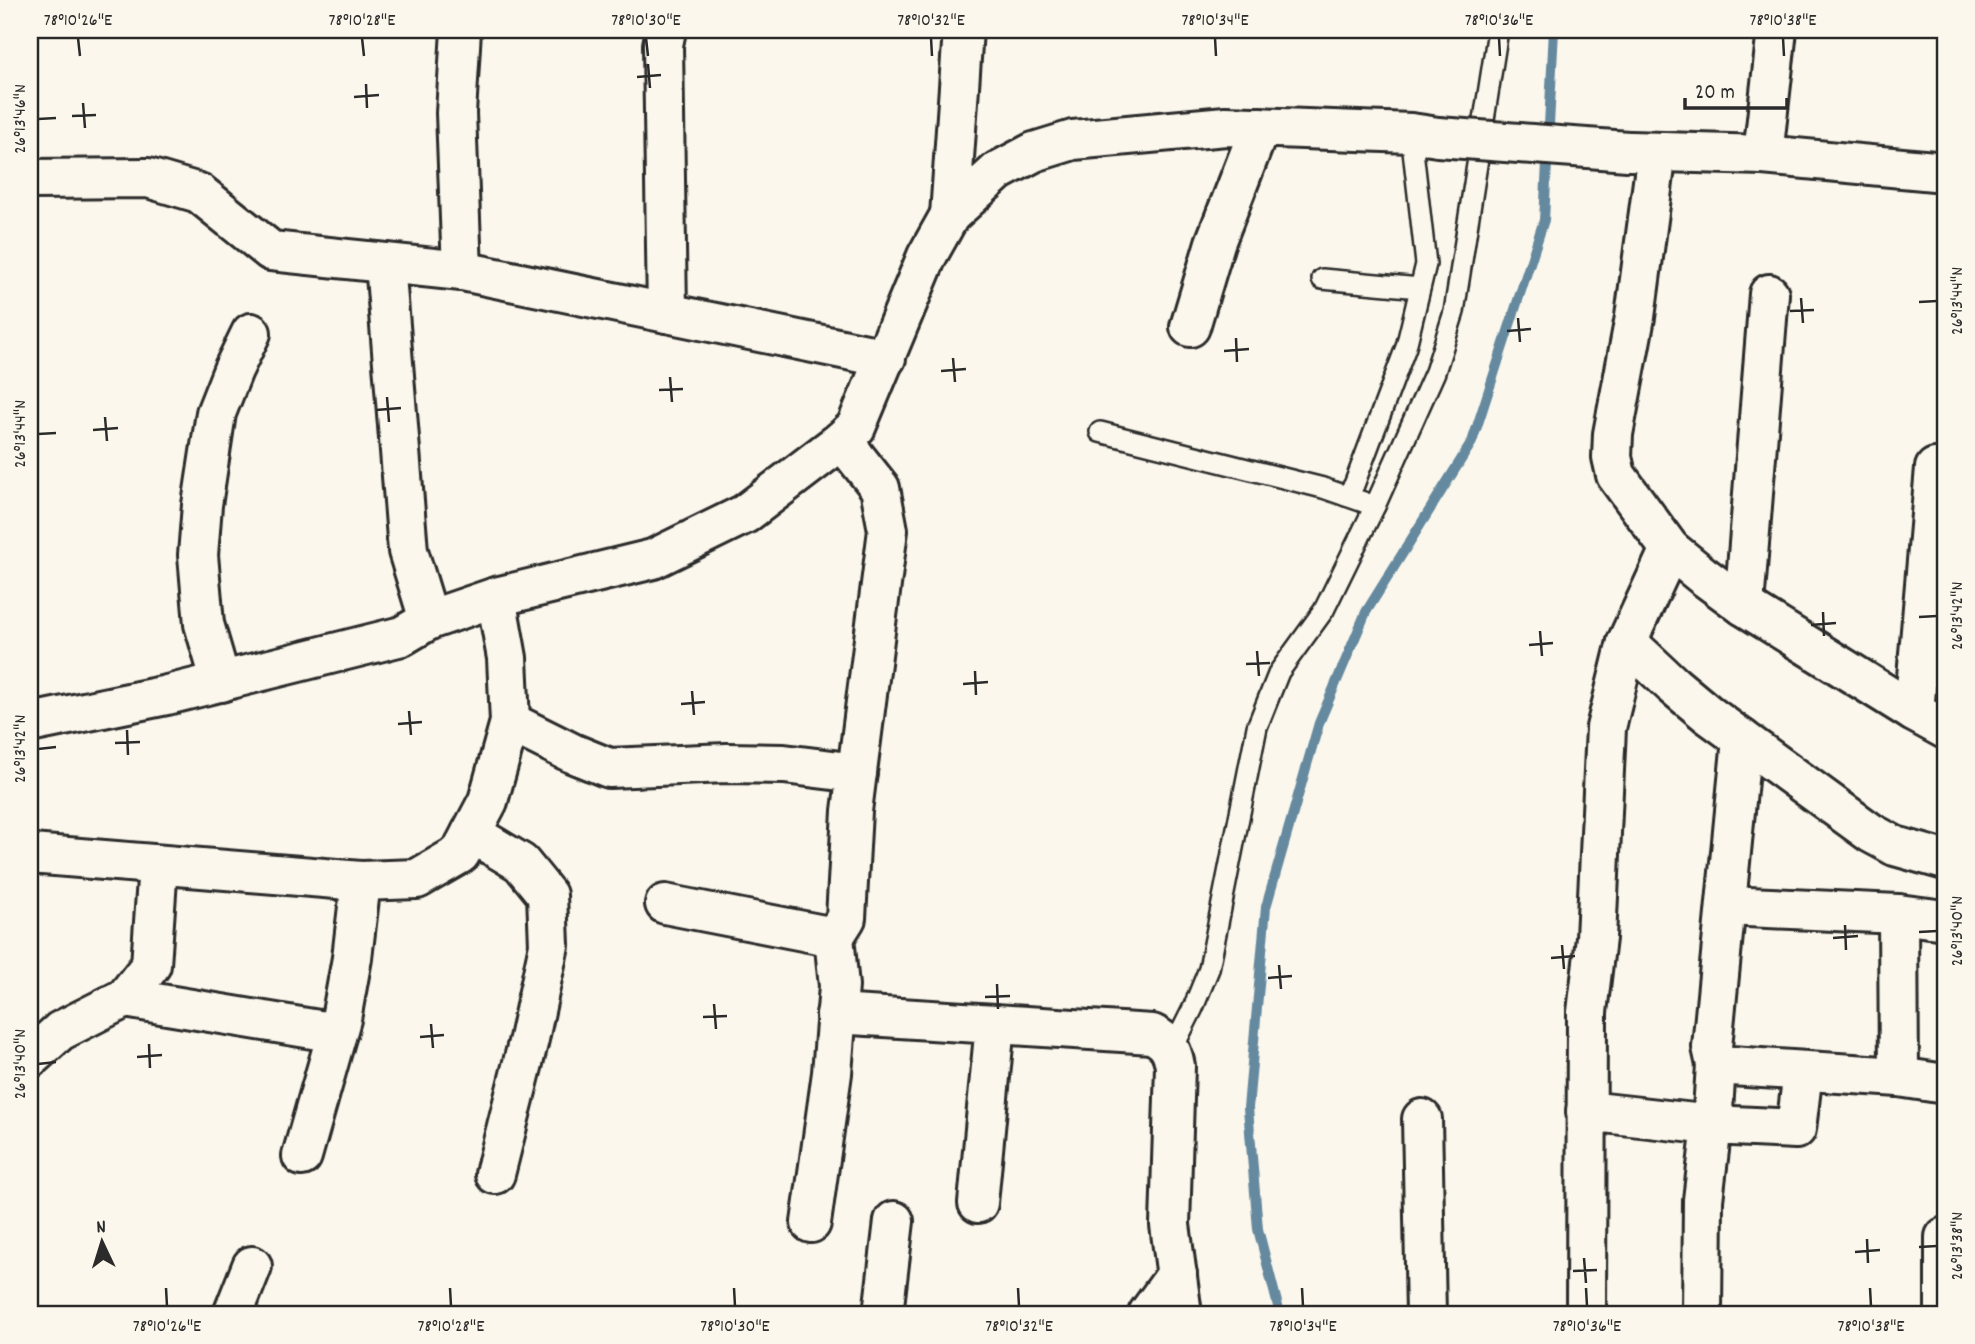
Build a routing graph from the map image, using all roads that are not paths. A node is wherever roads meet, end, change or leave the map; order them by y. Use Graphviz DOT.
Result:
graph roads {
  1 [pos="461,30"];
  2 [pos="666,30"];
  3 [pos="963,30"];
  4 [pos="1498,30"];
  5 [pos="1777,30"];
  6 [pos="1260,127"];
  7 [pos="1424,135"];
  8 [pos="1642,151"];
  9 [pos="1763,156"];
  10 [pos="1945,164"];
  11 [pos="30,179"];
  12 [pos="950,215"];
  13 [pos="385,263"];
  14 [pos="462,271"];
  15 [pos="1322,279"];
  16 [pos="1420,288"];
  17 [pos="1769,294"];
  18 [pos="667,313"];
  19 [pos="1190,327"];
  20 [pos="251,333"];
  21 [pos="886,358"];
  22 [pos="1100,432"];
  23 [pos="842,440"];
  24 [pos="1935,468"];
  25 [pos="1346,496"];
  26 [pos="1374,506"];
  27 [pos="1670,549"];
  28 [pos="496,597"];
  29 [pos="1744,606"];
  30 [pos="429,620"];
  31 [pos="1627,642"];
  32 [pos="221,682"];
  33 [pos="1930,721"];
  34 [pos="510,722"];
  35 [pos="30,723"];
  36 [pos="1742,739"];
  37 [pos="857,773"];
  38 [pos="471,833"];
  39 [pos="31,854"];
  40 [pos="1945,860"];
  41 [pos="158,865"];
  42 [pos="361,881"];
  43 [pos="665,904"];
  44 [pos="1726,906"];
  45 [pos="1898,914"];
  46 [pos="1945,920"];
  47 [pos="834,937"];
  48 [pos="125,998"];
  49 [pos="836,1014"];
  50 [pos="995,1024"];
  51 [pos="337,1033"];
  52 [pos="1172,1050"];
  53 [pos="30,1058"];
  54 [pos="1716,1065"];
  55 [pos="1803,1071"];
  56 [pos="1899,1077"];
  57 [pos="1945,1084"];
  58 [pos="1586,1111"];
  59 [pos="1422,1119"];
  60 [pos="1712,1125"];
  61 [pos="302,1156"];
  62 [pos="495,1174"];
  63 [pos="978,1203"];
  64 [pos="894,1221"];
  65 [pos="811,1223"];
  66 [pos="1945,1237"];
  67 [pos="252,1266"];
  68 [pos="1177,1274"];
  69 [pos="233,1314"];
  70 [pos="883,1314"];
  71 [pos="1149,1314"];
  72 [pos="1182,1314"];
  73 [pos="1426,1314"];
  74 [pos="1586,1314"];
  75 [pos="1702,1314"];
  76 [pos="1945,1314"];
  1 -- 14 [label="street"];
  2 -- 18 [label="street"];
  3 -- 12 [label="street"];
  4 -- 26 [label="lane"];
  5 -- 9 [label="street"];
  6 -- 7 [label="street"];
  6 -- 12 [label="street"];
  6 -- 19 [label="street"];
  7 -- 8 [label="street, bridge"];
  7 -- 16 [label="lane"];
  8 -- 9 [label="street"];
  8 -- 27 [label="street"];
  9 -- 10 [label="street"];
  11 -- 13 [label="street"];
  12 -- 21 [label="street"];
  13 -- 14 [label="street"];
  13 -- 30 [label="street"];
  14 -- 18 [label="street"];
  15 -- 16 [label="lane"];
  16 -- 25 [label="lane"];
  17 -- 29 [label="street"];
  18 -- 21 [label="street"];
  20 -- 32 [label="street"];
  21 -- 23 [label="street"];
  22 -- 25 [label="lane"];
  23 -- 28 [label="street"];
  23 -- 37 [label="street"];
  24 -- 33 [label="street"];
  25 -- 26 [label="lane"];
  26 -- 52 [label="lane"];
  27 -- 29 [label="street"];
  27 -- 31 [label="street"];
  28 -- 30 [label="street"];
  28 -- 34 [label="street"];
  29 -- 33 [label="street"];
  30 -- 32 [label="street"];
  31 -- 36 [label="street"];
  31 -- 58 [label="street"];
  32 -- 35 [label="street"];
  34 -- 37 [label="street"];
  34 -- 38 [label="street"];
  36 -- 40 [label="street"];
  36 -- 44 [label="street"];
  37 -- 47 [label="street"];
  38 -- 42 [label="street"];
  38 -- 62 [label="street"];
  39 -- 41 [label="street"];
  41 -- 42 [label="street"];
  41 -- 48 [label="street"];
  42 -- 51 [label="street"];
  43 -- 47 [label="street"];
  44 -- 45 [label="street"];
  44 -- 54 [label="street"];
  45 -- 46 [label="street"];
  45 -- 56 [label="street"];
  47 -- 49 [label="street"];
  48 -- 51 [label="street"];
  48 -- 53 [label="street"];
  49 -- 50 [label="street"];
  49 -- 65 [label="street"];
  50 -- 52 [label="street"];
  50 -- 63 [label="street"];
  51 -- 61 [label="street"];
  52 -- 68 [label="street"];
  54 -- 55 [label="street"];
  54 -- 60 [label="street"];
  55 -- 56 [label="street"];
  55 -- 60 [label="street"];
  56 -- 57 [label="street"];
  58 -- 60 [label="street"];
  58 -- 74 [label="street"];
  59 -- 73 [label="street"];
  60 -- 75 [label="street"];
  64 -- 70 [label="street"];
  66 -- 76 [label="street"];
  67 -- 69 [label="street"];
  68 -- 71 [label="street"];
  68 -- 72 [label="street"];
}
